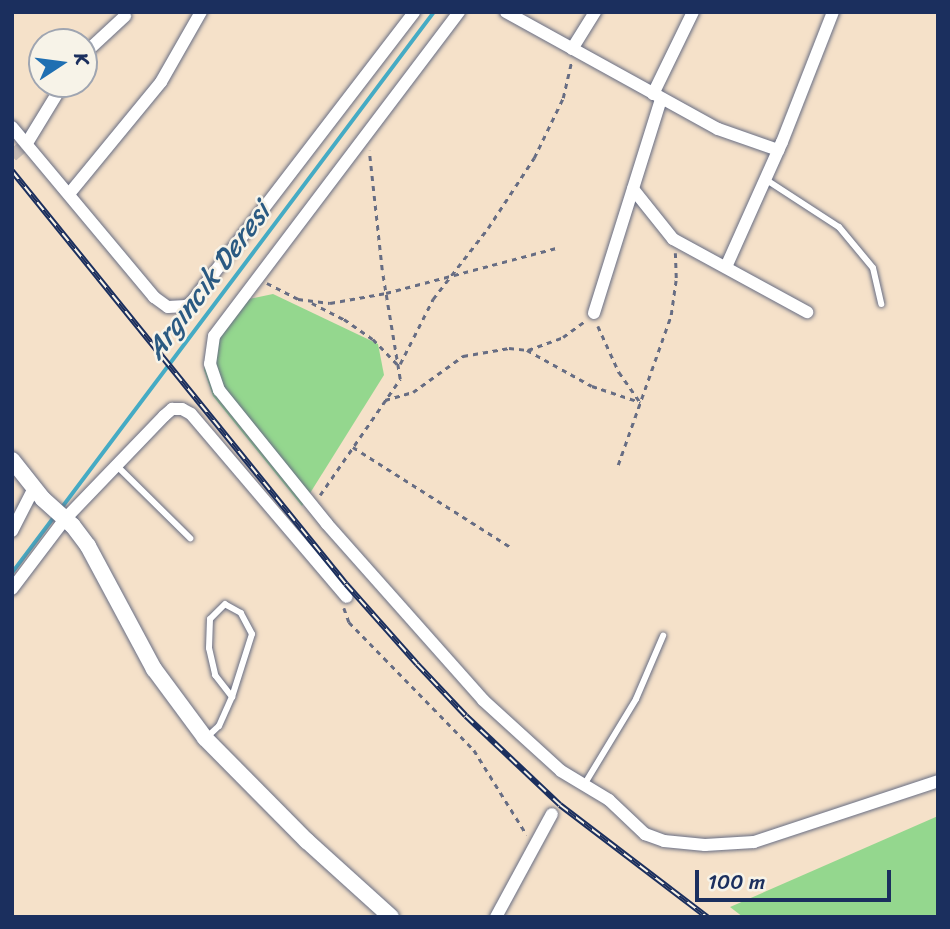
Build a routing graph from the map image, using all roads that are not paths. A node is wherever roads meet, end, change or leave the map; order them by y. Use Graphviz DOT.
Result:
graph roads {
  1 [pos="201,12"];
  2 [pos="414,12"];
  3 [pos="459,12"];
  4 [pos="506,12"];
  5 [pos="595,12"];
  6 [pos="693,12"];
  7 [pos="833,12"];
  8 [pos="125,16"];
  9 [pos="98,41"];
  10 [pos="572,49"];
  11 [pos="657,96"];
  12 [pos="54,98"];
  13 [pos="12,127"];
  14 [pos="27,142"];
  15 [pos="778,150"];
  16 [pos="765,179"];
  17 [pos="633,189"];
  18 [pos="69,194"];
  19 [pos="726,267"];
  20 [pos="881,304"];
  21 [pos="807,312"];
  22 [pos="594,313"];
  23 [pos="12,460"];
  24 [pos="117,466"];
  25 [pos="38,494"];
  26 [pos="63,518"];
  27 [pos="13,530"];
  28 [pos="190,538"];
  29 [pos="12,589"];
  30 [pos="346,597"];
  31 [pos="663,636"];
  32 [pos="232,697"];
  33 [pos="205,738"];
  34 [pos="938,781"];
  35 [pos="584,785"];
  36 [pos="552,814"];
  37 [pos="384,915"];
  38 [pos="496,917"];
  1 -- 18 [label="street"];
  2 -- 18 [label="street"];
  3 -- 35 [label="street"];
  4 -- 10 [label="street"];
  5 -- 10 [label="street"];
  6 -- 11 [label="street"];
  7 -- 15 [label="street"];
  8 -- 9 [label="street"];
  10 -- 11 [label="street"];
  11 -- 15 [label="street"];
  11 -- 17 [label="street"];
  12 -- 14 [label="street"];
  13 -- 14 [label="street"];
  14 -- 18 [label="street"];
  15 -- 16 [label="street"];
  16 -- 19 [label="street"];
  16 -- 20 [label="lane"];
  17 -- 19 [label="street"];
  17 -- 22 [label="street"];
  19 -- 21 [label="street"];
  23 -- 25 [label="street"];
  24 -- 26 [label="street"];
  24 -- 28 [label="lane"];
  24 -- 30 [label="street"];
  25 -- 26 [label="street"];
  25 -- 27 [label="street"];
  26 -- 29 [label="street"];
  26 -- 33 [label="street"];
  31 -- 35 [label="lane"];
  32 -- 32 [label="lane"];
  32 -- 33 [label="lane"];
  33 -- 37 [label="street"];
  34 -- 35 [label="street"];
  36 -- 38 [label="street"];
}
